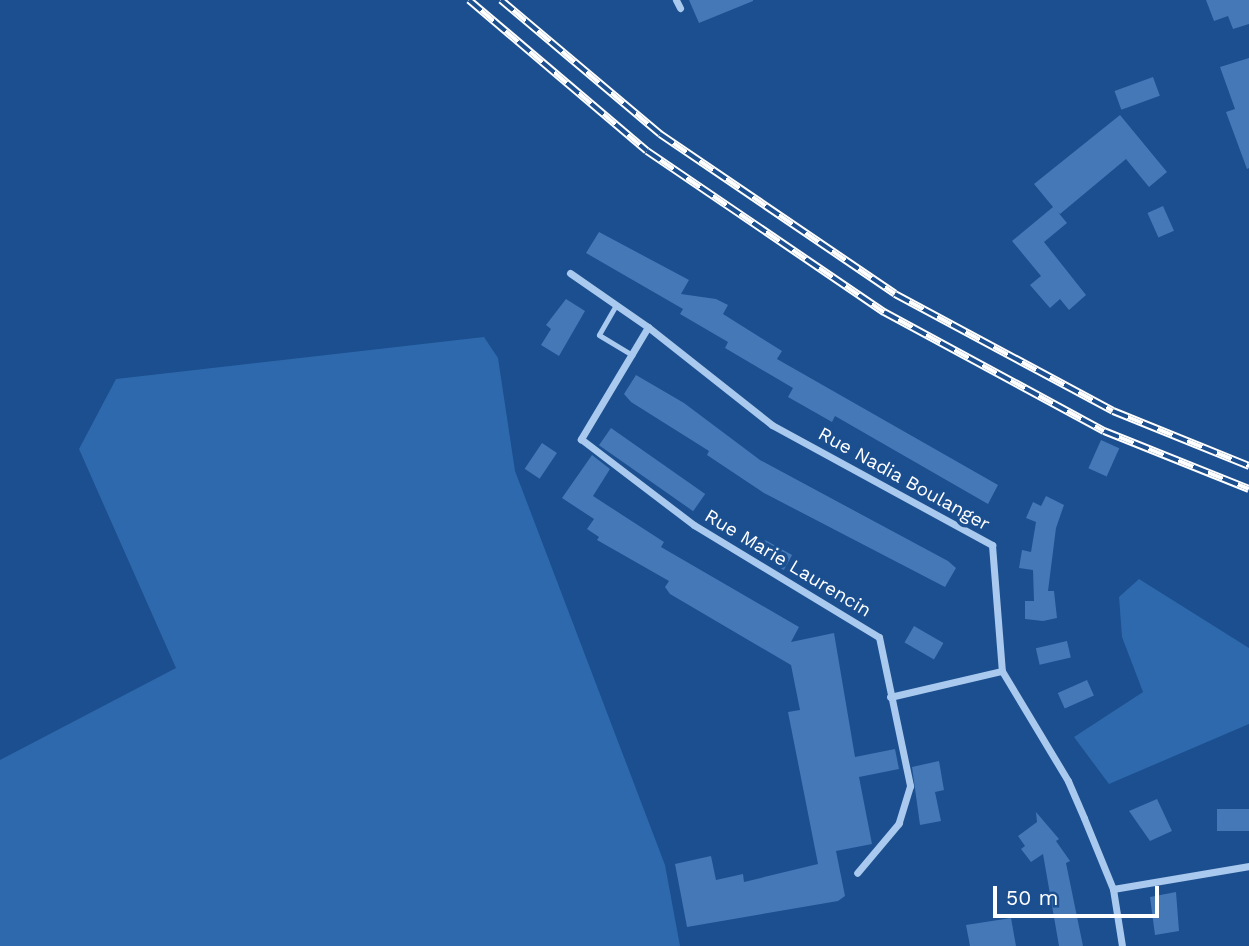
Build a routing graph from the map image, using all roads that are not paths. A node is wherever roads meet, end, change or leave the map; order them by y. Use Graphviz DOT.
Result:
graph roads {
  1 [pos="570,273"];
  2 [pos="616,305"];
  3 [pos="648,327"];
  4 [pos="632,355"];
  5 [pos="1002,671"];
  6 [pos="890,697"];
  7 [pos="1249,866"];
  8 [pos="857,873"];
  9 [pos="1113,889"];
  10 [pos="1122,946"];
  1 -- 2 [label="street"];
  2 -- 3 [label="street"];
  2 -- 4 [label="lane"];
  3 -- 4 [label="street, Rue Marie Laurencin"];
  3 -- 5 [label="street, Rue Nadia Boulanger"];
  4 -- 6 [label="street, Rue Marie Laurencin"];
  5 -- 6 [label="street"];
  5 -- 9 [label="street, Rue Nadia Boulanger"];
  6 -- 8 [label="street, Rue Marie Laurencin"];
  7 -- 9 [label="street"];
  9 -- 10 [label="street, Rue Nadia Boulanger"];
}
